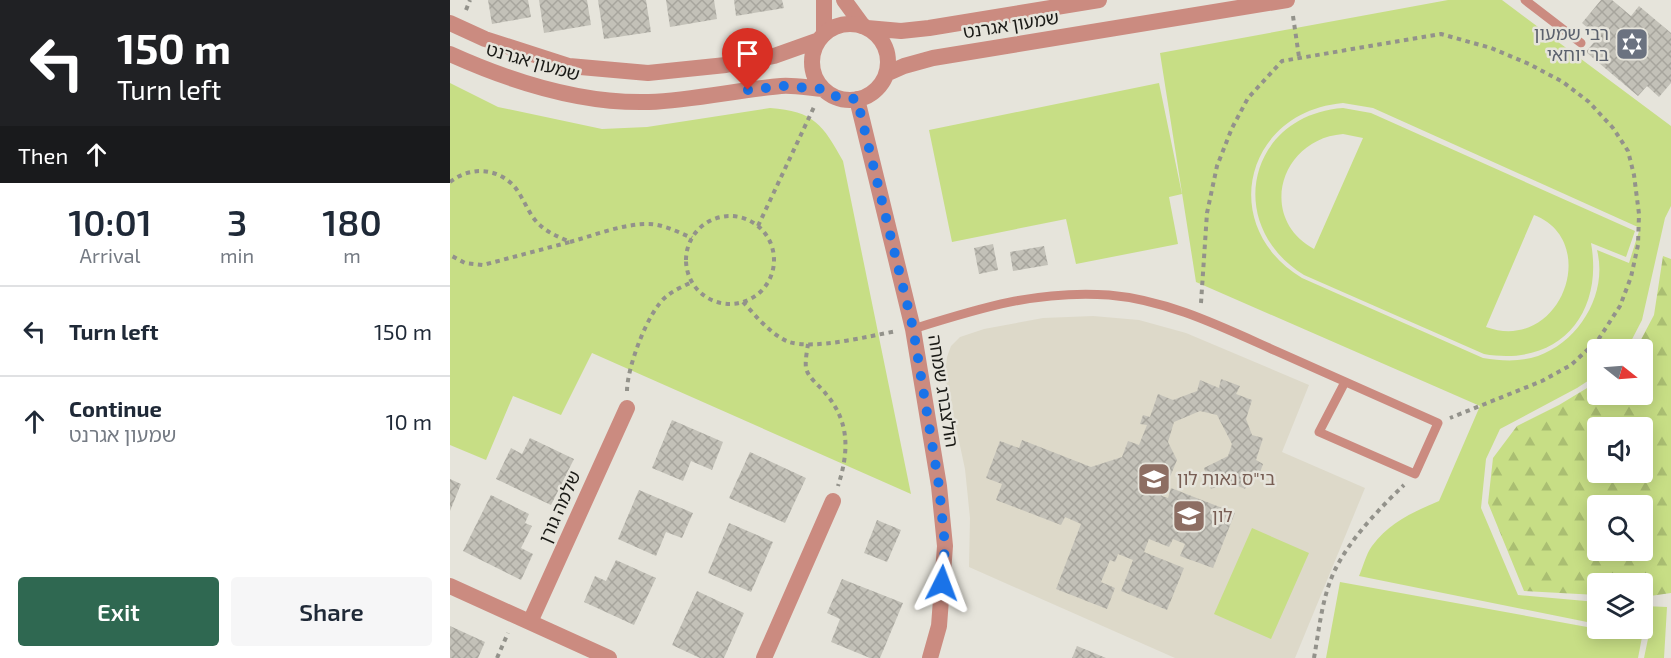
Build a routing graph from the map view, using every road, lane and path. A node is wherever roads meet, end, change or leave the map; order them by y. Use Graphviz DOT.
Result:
graph roads {
  1 [pos="824,0"];
  2 [pos="844,0"];
  3 [pos="1099,0"];
  4 [pos="1525,0"];
  5 [pos="1290,6"];
  6 [pos="450,23"];
  7 [pos="866,27"];
  8 [pos="822,37"];
  9 [pos="1581,43"];
  10 [pos="450,54"];
  11 [pos="1299,57"];
  12 [pos="886,74"];
  13 [pos="822,89"];
  14 [pos="857,99"];
  15 [pos="450,182"];
  16 [pos="758,226"];
  17 [pos="692,238"];
  18 [pos="570,242"];
  19 [pos="450,255"];
  20 [pos="692,282"];
  21 [pos="743,302"];
  22 [pos="1200,318"];
  23 [pos="913,328"];
  24 [pos="808,344"];
  25 [pos="1345,382"];
  26 [pos="627,408"];
  27 [pos="1438,423"];
  28 [pos="1415,474"];
  29 [pos="833,501"];
  30 [pos="450,586"];
  31 [pos="523,619"];
  32 [pos="497,658"];
  33 [pos="609,658"];
  34 [pos="764,658"];
  35 [pos="930,658"];
  36 [pos="1314,658"];
  1 -- 8 [label="street"];
  2 -- 7 [label="street"];
  3 -- 7 [label="street, שמעון אגרנט"];
  4 -- 9 [label="lane"];
  5 -- 11 [label="path"];
  5 -- 12 [label="street, שמעון אגרנט"];
  6 -- 8 [label="street, שמעון אגרנט"];
  7 -- 8 [label="street"];
  7 -- 12 [label="street"];
  8 -- 13 [label="street"];
  10 -- 13 [label="street, שמעון אגרנט"];
  11 -- 22 [label="path"];
  11 -- 27 [label="path"];
  12 -- 14 [label="street"];
  13 -- 14 [label="street"];
  13 -- 16 [label="path"];
  14 -- 23 [label="street, הולצברג שמחה"];
  15 -- 18 [label="path"];
  16 -- 17 [label="path"];
  16 -- 21 [label="path"];
  17 -- 18 [label="path"];
  17 -- 20 [label="path"];
  18 -- 19 [label="path"];
  20 -- 21 [label="path"];
  20 -- 26 [label="path"];
  21 -- 24 [label="path"];
  22 -- 23 [label="lane"];
  22 -- 25 [label="lane"];
  23 -- 24 [label="path"];
  23 -- 35 [label="street, הולצברג שמחה"];
  24 -- 29 [label="path"];
  25 -- 27 [label="lane"];
  25 -- 28 [label="lane"];
  26 -- 31 [label="street, שלמה גורן"];
  27 -- 28 [label="lane"];
  28 -- 36 [label="path"];
  29 -- 34 [label="street"];
  30 -- 31 [label="street"];
  31 -- 32 [label="path"];
  31 -- 33 [label="street"];
}
